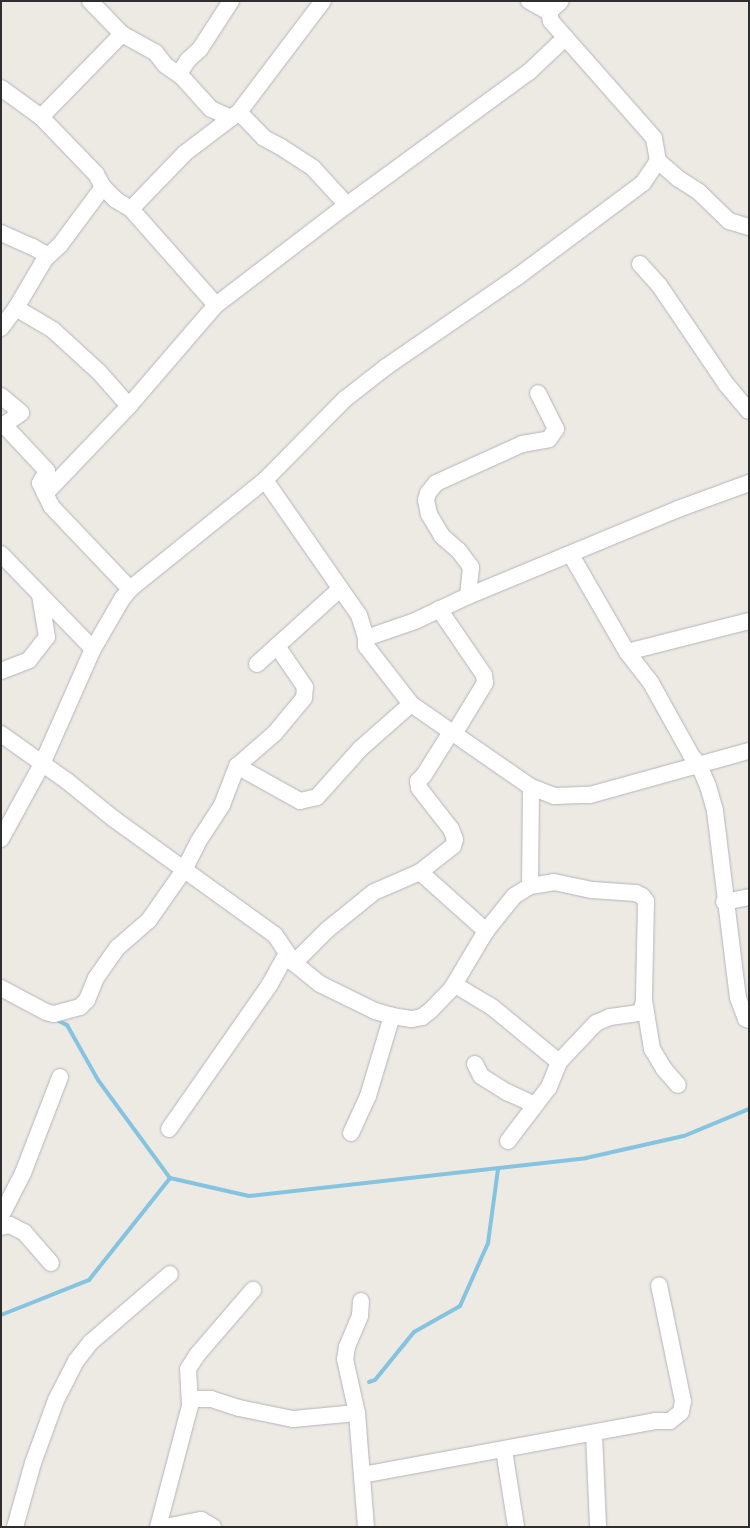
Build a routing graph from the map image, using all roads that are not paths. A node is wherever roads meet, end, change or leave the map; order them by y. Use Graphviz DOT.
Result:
graph roads {
  1 [pos="90,1"];
  2 [pos="231,1"];
  3 [pos="323,1"];
  4 [pos="529,1"];
  5 [pos="555,7"];
  6 [pos="122,34"];
  7 [pos="565,38"];
  8 [pos="182,77"];
  9 [pos="1,88"];
  10 [pos="235,115"];
  11 [pos="41,117"];
  12 [pos="658,161"];
  13 [pos="104,187"];
  14 [pos="347,205"];
  15 [pos="131,209"];
  16 [pos="749,227"];
  17 [pos="1,233"];
  18 [pos="45,259"];
  19 [pos="640,264"];
  20 [pos="216,305"];
  21 [pos="16,308"];
  22 [pos="1,328"];
  23 [pos="538,393"];
  24 [pos="1,396"];
  25 [pos="129,406"];
  26 [pos="749,411"];
  27 [pos="3,426"];
  28 [pos="53,475"];
  29 [pos="265,480"];
  30 [pos="749,484"];
  31 [pos="1,554"];
  32 [pos="571,555"];
  33 [pos="130,589"];
  34 [pos="340,589"];
  35 [pos="40,595"];
  36 [pos="468,596"];
  37 [pos="439,609"];
  38 [pos="749,621"];
  39 [pos="366,638"];
  40 [pos="277,646"];
  41 [pos="93,649"];
  42 [pos="627,652"];
  43 [pos="257,664"];
  44 [pos="1,672"];
  45 [pos="411,704"];
  46 [pos="452,733"];
  47 [pos="1,734"];
  48 [pos="749,752"];
  49 [pos="42,764"];
  50 [pos="699,765"];
  51 [pos="237,766"];
  52 [pos="531,787"];
  53 [pos="1,838"];
  54 [pos="184,870"];
  55 [pos="420,872"];
  56 [pos="530,886"];
  57 [pos="749,897"];
  58 [pos="724,902"];
  59 [pos="486,932"];
  60 [pos="291,958"];
  61 [pos="1,988"];
  62 [pos="452,988"];
  63 [pos="644,1000"];
  64 [pos="392,1016"];
  65 [pos="749,1020"];
  66 [pos="559,1062"];
  67 [pos="475,1064"];
  68 [pos="60,1077"];
  69 [pos="678,1085"];
  70 [pos="535,1105"];
  71 [pos="169,1129"];
  72 [pos="351,1133"];
  73 [pos="508,1141"];
  74 [pos="1,1216"];
  75 [pos="1,1228"];
  76 [pos="51,1263"];
  77 [pos="170,1274"];
  78 [pos="659,1285"];
  79 [pos="253,1290"];
  80 [pos="361,1301"];
  81 [pos="190,1399"];
  82 [pos="357,1413"];
  83 [pos="594,1434"];
  84 [pos="504,1450"];
  85 [pos="362,1475"];
  86 [pos="15,1527"];
  87 [pos="158,1527"];
  88 [pos="165,1527"];
  89 [pos="213,1527"];
  90 [pos="366,1527"];
  91 [pos="516,1527"];
  92 [pos="598,1527"];
  1 -- 6 [label="street"];
  2 -- 8 [label="street"];
  3 -- 10 [label="street"];
  4 -- 5 [label="street"];
  5 -- 7 [label="street"];
  6 -- 8 [label="street"];
  6 -- 11 [label="street"];
  7 -- 12 [label="street"];
  7 -- 14 [label="street"];
  8 -- 10 [label="street"];
  9 -- 11 [label="street"];
  10 -- 14 [label="street"];
  10 -- 15 [label="street"];
  11 -- 13 [label="street"];
  12 -- 16 [label="street"];
  12 -- 29 [label="street"];
  13 -- 15 [label="street"];
  13 -- 18 [label="street"];
  14 -- 20 [label="street"];
  15 -- 20 [label="street"];
  17 -- 18 [label="street"];
  18 -- 21 [label="street"];
  19 -- 26 [label="street"];
  20 -- 25 [label="street"];
  21 -- 22 [label="street"];
  21 -- 25 [label="street"];
  23 -- 36 [label="street"];
  24 -- 27 [label="street"];
  25 -- 28 [label="street"];
  27 -- 28 [label="street"];
  28 -- 33 [label="street"];
  29 -- 33 [label="street"];
  29 -- 34 [label="street"];
  30 -- 32 [label="street"];
  31 -- 35 [label="street"];
  32 -- 36 [label="street"];
  32 -- 42 [label="street"];
  33 -- 41 [label="street"];
  34 -- 39 [label="street"];
  34 -- 40 [label="street"];
  35 -- 41 [label="street"];
  35 -- 44 [label="street"];
  36 -- 37 [label="street"];
  37 -- 39 [label="street"];
  37 -- 46 [label="street"];
  38 -- 42 [label="street"];
  39 -- 45 [label="street"];
  40 -- 43 [label="street"];
  40 -- 51 [label="street"];
  41 -- 49 [label="street"];
  42 -- 50 [label="street"];
  45 -- 46 [label="street"];
  45 -- 51 [label="street"];
  46 -- 52 [label="street"];
  46 -- 55 [label="street"];
  47 -- 49 [label="street"];
  48 -- 50 [label="street"];
  49 -- 53 [label="street"];
  49 -- 54 [label="street"];
  50 -- 52 [label="street"];
  50 -- 58 [label="street"];
  51 -- 54 [label="street"];
  52 -- 56 [label="street"];
  54 -- 60 [label="street"];
  54 -- 61 [label="street"];
  55 -- 59 [label="street"];
  55 -- 60 [label="street"];
  56 -- 59 [label="street"];
  56 -- 63 [label="street"];
  57 -- 58 [label="street"];
  58 -- 65 [label="street"];
  59 -- 62 [label="street"];
  60 -- 64 [label="street"];
  60 -- 71 [label="street"];
  62 -- 64 [label="street"];
  62 -- 66 [label="street"];
  63 -- 66 [label="street"];
  63 -- 69 [label="street"];
  64 -- 72 [label="street"];
  66 -- 70 [label="street"];
  67 -- 70 [label="street"];
  68 -- 74 [label="street"];
  70 -- 73 [label="street"];
  75 -- 76 [label="street"];
  77 -- 86 [label="street"];
  78 -- 83 [label="street"];
  79 -- 81 [label="street"];
  80 -- 82 [label="street"];
  81 -- 82 [label="street"];
  81 -- 87 [label="street"];
  82 -- 85 [label="street"];
  83 -- 84 [label="street"];
  83 -- 92 [label="street"];
  84 -- 85 [label="street"];
  84 -- 91 [label="street"];
  85 -- 90 [label="street"];
  88 -- 89 [label="street"];
}
